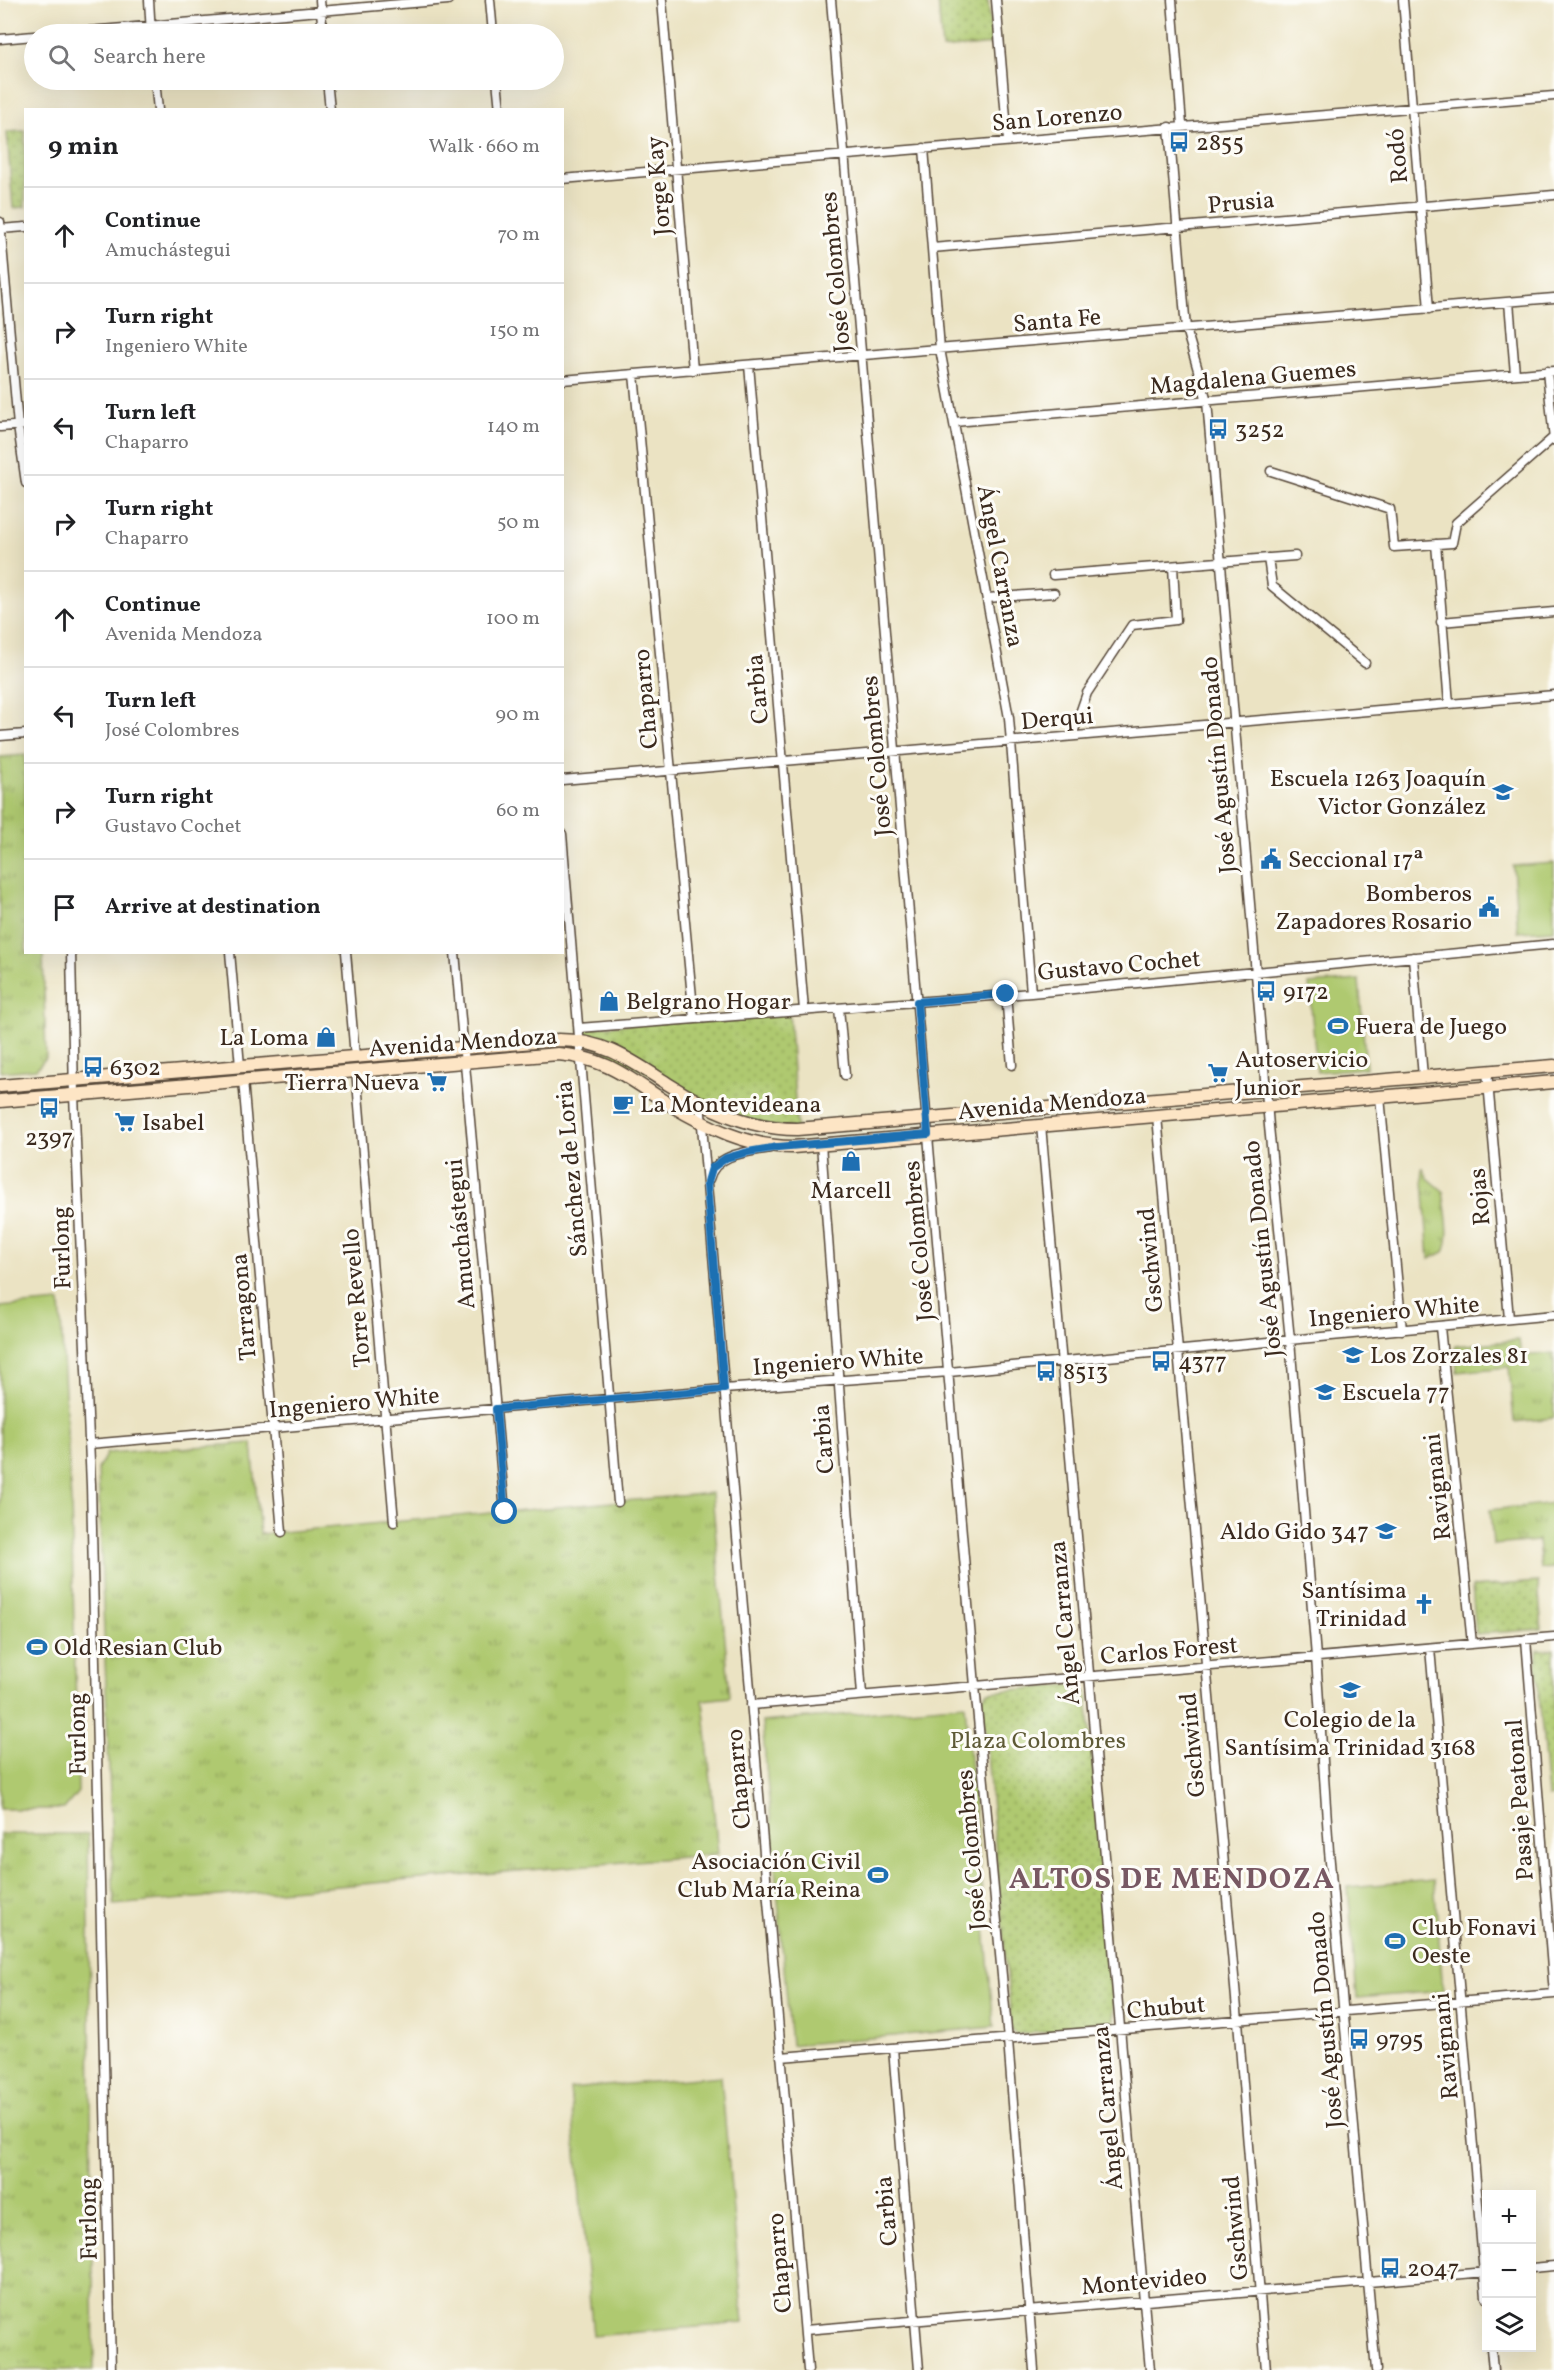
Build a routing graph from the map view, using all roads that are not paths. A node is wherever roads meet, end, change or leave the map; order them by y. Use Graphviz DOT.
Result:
graph roads {
  1 [pos="148,0"];
  2 [pos="321,0"];
  3 [pos="448,0"];
  4 [pos="490,0"];
  5 [pos="662,0"];
  6 [pos="831,0"];
  7 [pos="996,0"];
  8 [pos="1172,0"];
  9 [pos="1403,0"];
  10 [pos="321,11"];
  11 [pos="150,24"];
  12 [pos="205,24"];
  13 [pos="322,24"];
  14 [pos="492,24"];
  15 [pos="24,37"];
  16 [pos="0,39"];
  17 [pos="156,90"];
  18 [pos="328,90"];
  19 [pos="498,90"];
  20 [pos="1554,96"];
  21 [pos="1412,107"];
  22 [pos="158,108"];
  23 [pos="330,108"];
  24 [pos="500,108"];
  25 [pos="1182,125"];
  26 [pos="1169,127"];
  27 [pos="1008,141"];
  28 [pos="924,148"];
  29 [pos="845,155"];
  30 [pos="676,169"];
  31 [pos="564,179"];
  32 [pos="1554,195"];
  33 [pos="1421,206"];
  34 [pos="0,222"];
  35 [pos="24,227"];
  36 [pos="1178,227"];
  37 [pos="0,229"];
  38 [pos="932,248"];
  39 [pos="1554,298"];
  40 [pos="1509,302"];
  41 [pos="1429,309"];
  42 [pos="1186,329"];
  43 [pos="940,349"];
  44 [pos="862,356"];
  45 [pos="749,365"];
  46 [pos="693,370"];
  47 [pos="1550,371"];
  48 [pos="634,374"];
  49 [pos="1515,374"];
  50 [pos="564,380"];
  51 [pos="1207,400"];
  52 [pos="954,423"];
  53 [pos="22,425"];
  54 [pos="0,427"];
  55 [pos="1554,439"];
  56 [pos="24,454"];
  57 [pos="1271,471"];
  58 [pos="1436,544"];
  59 [pos="1295,556"];
  60 [pos="1268,558"];
  61 [pos="1221,562"];
  62 [pos="1173,566"];
  63 [pos="1053,575"];
  64 [pos="1054,593"];
  65 [pos="987,598"];
  66 [pos="1554,612"];
  67 [pos="1442,622"];
  68 [pos="1365,663"];
  69 [pos="1554,695"];
  70 [pos="1449,704"];
  71 [pos="1234,722"];
  72 [pos="24,734"];
  73 [pos="0,736"];
  74 [pos="1072,736"];
  75 [pos="1011,742"];
  76 [pos="895,752"];
  77 [pos="783,761"];
  78 [pos="671,771"];
  79 [pos="564,780"];
  80 [pos="564,856"];
  81 [pos="1554,944"];
  82 [pos="71,954"];
  83 [pos="230,954"];
  84 [pos="346,954"];
  85 [pos="455,954"];
  86 [pos="1413,957"];
  87 [pos="1256,972"];
  88 [pos="1031,993"];
  89 [pos="1006,994"];
  90 [pos="917,1002"];
  91 [pos="839,1008"];
  92 [pos="804,1010"];
  93 [pos="694,1019"];
  94 [pos="580,1034"];
  95 [pos="463,1048"];
  96 [pos="355,1056"];
  97 [pos="582,1056"];
  98 [pos="464,1061"];
  99 [pos="1012,1065"];
  100 [pos="240,1066"];
  101 [pos="1554,1066"];
  102 [pos="356,1070"];
  103 [pos="1487,1071"];
  104 [pos="845,1075"];
  105 [pos="1423,1077"];
  106 [pos="74,1080"];
  107 [pos="243,1080"];
  108 [pos="1554,1082"];
  109 [pos="0,1086"];
  110 [pos="1488,1088"];
  111 [pos="1266,1090"];
  112 [pos="74,1095"];
  113 [pos="1380,1097"];
  114 [pos="0,1101"];
  115 [pos="700,1102"];
  116 [pos="1267,1106"];
  117 [pos="1157,1116"];
  118 [pos="927,1119"];
  119 [pos="702,1121"];
  120 [pos="1041,1125"];
  121 [pos="928,1134"];
  122 [pos="821,1144"];
  123 [pos="778,1147"];
  124 [pos="707,1185"];
  125 [pos="1554,1315"];
  126 [pos="1509,1319"];
  127 [pos="1440,1327"];
  128 [pos="1402,1330"];
  129 [pos="1290,1340"];
  130 [pos="1177,1351"];
  131 [pos="1062,1361"];
  132 [pos="949,1372"];
  133 [pos="838,1380"];
  134 [pos="724,1389"];
  135 [pos="609,1399"];
  136 [pos="496,1409"];
  137 [pos="386,1418"];
  138 [pos="273,1428"];
  139 [pos="89,1444"];
  140 [pos="618,1502"];
  141 [pos="505,1512"];
  142 [pos="394,1522"];
  143 [pos="282,1532"];
  144 [pos="1554,1637"];
  145 [pos="1526,1640"];
  146 [pos="1472,1644"];
  147 [pos="1430,1648"];
  148 [pos="1316,1658"];
  149 [pos="1205,1667"];
  150 [pos="1088,1677"];
  151 [pos="975,1686"];
  152 [pos="862,1695"];
  153 [pos="751,1705"];
  154 [pos="1554,1994"];
  155 [pos="1461,2002"];
  156 [pos="1344,2012"];
  157 [pos="1238,2021"];
  158 [pos="1119,2030"];
  159 [pos="1008,2040"];
  160 [pos="893,2049"];
  161 [pos="781,2057"];
  162 [pos="1483,2244"];
  163 [pos="1554,2266"];
  164 [pos="1536,2268"];
  165 [pos="1482,2272"];
  166 [pos="1368,2282"];
  167 [pos="1260,2291"];
  168 [pos="1144,2301"];
  169 [pos="1029,2311"];
  170 [pos="915,2320"];
  171 [pos="805,2330"];
  172 [pos="1491,2352"];
  173 [pos="111,2370"];
  174 [pos="808,2370"];
  175 [pos="919,2370"];
  176 [pos="1034,2370"];
  177 [pos="1150,2370"];
  178 [pos="1266,2370"];
  179 [pos="1376,2370"];
  180 [pos="1493,2370"];
  1 -- 11 [label="street"];
  2 -- 10 [label="street"];
  3 -- 10 [label="street"];
  4 -- 14 [label="street"];
  5 -- 30 [label="street, Jorge Kay"];
  6 -- 29 [label="street, José Colombres"];
  7 -- 27 [label="street"];
  8 -- 25 [label="street"];
  9 -- 21 [label="street, Rodó"];
  10 -- 12 [label="street"];
  10 -- 13 [label="street"];
  15 -- 16 [label="street"];
  17 -- 22 [label="street"];
  18 -- 23 [label="street"];
  19 -- 24 [label="street"];
  20 -- 21 [label="street, San Lorenzo"];
  21 -- 25 [label="street, San Lorenzo"];
  21 -- 33 [label="street, Rodó"];
  25 -- 26 [label="street, San Lorenzo"];
  26 -- 27 [label="street, San Lorenzo"];
  26 -- 36 [label="street, José Agustín Donado"];
  27 -- 28 [label="street, San Lorenzo"];
  28 -- 29 [label="street, San Lorenzo"];
  28 -- 38 [label="street, Ángel Carranza"];
  29 -- 30 [label="street, San Lorenzo"];
  29 -- 44 [label="street, José Colombres"];
  30 -- 31 [label="street, San Lorenzo"];
  30 -- 46 [label="street, Jorge Kay"];
  32 -- 33 [label="street, Prusia"];
  33 -- 36 [label="street, Prusia"];
  33 -- 41 [label="street, Rodó"];
  34 -- 37 [label="street"];
  35 -- 37 [label="street"];
  36 -- 38 [label="street, Prusia"];
  36 -- 42 [label="street, José Agustín Donado"];
  37 -- 53 [label="street"];
  38 -- 43 [label="street, Ángel Carranza"];
  39 -- 40 [label="street, Santa Fe"];
  40 -- 41 [label="street, Santa Fe"];
  40 -- 49 [label="street"];
  41 -- 42 [label="street, Santa Fe"];
  42 -- 43 [label="street, Santa Fe"];
  42 -- 51 [label="street, José Agustín Donado"];
  43 -- 44 [label="street, Santa Fe"];
  43 -- 52 [label="street, Ángel Carranza"];
  44 -- 45 [label="street, Santa Fe"];
  44 -- 76 [label="street, José Colombres"];
  45 -- 46 [label="street, Santa Fe"];
  45 -- 77 [label="street, Carbia"];
  46 -- 48 [label="street, Santa Fe"];
  47 -- 49 [label="street, Magdalena Guemes"];
  47 -- 55 [label="street"];
  48 -- 50 [label="street, Santa Fe"];
  48 -- 78 [label="street, Chaparro"];
  49 -- 51 [label="street, Magdalena Guemes"];
  51 -- 52 [label="street, Magdalena Guemes"];
  51 -- 61 [label="street, José Agustín Donado"];
  52 -- 65 [label="street, Ángel Carranza"];
  53 -- 54 [label="street"];
  53 -- 56 [label="street"];
  55 -- 58 [label="street"];
  57 -- 58 [label="street"];
  58 -- 67 [label="street"];
  59 -- 60 [label="street"];
  60 -- 61 [label="street"];
  60 -- 68 [label="street"];
  61 -- 62 [label="street"];
  61 -- 71 [label="street, José Agustín Donado"];
  62 -- 63 [label="street"];
  62 -- 74 [label="street"];
  64 -- 65 [label="street"];
  65 -- 75 [label="street, Ángel Carranza"];
  66 -- 67 [label="street"];
  67 -- 70 [label="street"];
  69 -- 70 [label="street, Derqui"];
  70 -- 71 [label="street, Derqui"];
  71 -- 74 [label="street, Derqui"];
  71 -- 87 [label="street, José Agustín Donado"];
  72 -- 73 [label="street"];
  74 -- 75 [label="street, Derqui"];
  75 -- 76 [label="street, Derqui"];
  75 -- 88 [label="street, Ángel Carranza"];
  76 -- 77 [label="street, Derqui"];
  76 -- 90 [label="street, José Colombres"];
  77 -- 78 [label="street, Derqui"];
  77 -- 92 [label="street, Carbia"];
  78 -- 79 [label="street, Derqui"];
  78 -- 93 [label="street, Chaparro"];
  80 -- 94 [label="street, Sánchez de Loria"];
  81 -- 86 [label="street, Gustavo Cochet"];
  82 -- 106 [label="street, Furlong"];
  83 -- 100 [label="street"];
  84 -- 96 [label="street"];
  85 -- 95 [label="street, Amuchástegui"];
  86 -- 87 [label="street, Gustavo Cochet"];
  86 -- 105 [label="street"];
  87 -- 88 [label="street, Gustavo Cochet"];
  87 -- 111 [label="street, José Agustín Donado"];
  88 -- 89 [label="street, Gustavo Cochet"];
  89 -- 90 [label="street, Gustavo Cochet"];
  89 -- 99 [label="street"];
  90 -- 91 [label="street, Gustavo Cochet"];
  90 -- 118 [label="street, José Colombres"];
  91 -- 92 [label="street, Gustavo Cochet"];
  91 -- 104 [label="street"];
  92 -- 93 [label="street, Gustavo Cochet"];
  93 -- 94 [label="street, Gustavo Cochet"];
  94 -- 95 [label="main road, Avenida Mendoza"];
  94 -- 97 [label="street, Sánchez de Loria"];
  94 -- 115 [label="main road, Avenida Mendoza"];
  95 -- 96 [label="main road, Avenida Mendoza"];
  95 -- 98 [label="street, Amuchástegui"];
  96 -- 100 [label="main road, Avenida Mendoza"];
  97 -- 98 [label="main road, Avenida Mendoza"];
  97 -- 119 [label="main road, Avenida Mendoza"];
  97 -- 135 [label="street, Sánchez de Loria"];
  98 -- 102 [label="main road, Avenida Mendoza"];
  98 -- 136 [label="street, Amuchástegui"];
  100 -- 106 [label="main road, Avenida Mendoza"];
  101 -- 103 [label="main road, Avenida Mendoza"];
  102 -- 107 [label="main road, Avenida Mendoza"];
  102 -- 137 [label="street, Torre Revello"];
  103 -- 105 [label="main road, Avenida Mendoza"];
  103 -- 110 [label="street, Rojas"];
  105 -- 111 [label="main road, Avenida Mendoza"];
  106 -- 109 [label="main road, Avenida Mendoza"];
  106 -- 112 [label="street, Furlong"];
  107 -- 112 [label="main road, Avenida Mendoza"];
  107 -- 138 [label="street, Tarragona"];
  108 -- 110 [label="main road, Avenida Mendoza"];
  110 -- 113 [label="main road, Avenida Mendoza"];
  110 -- 126 [label="street, Rojas"];
  111 -- 116 [label="street, José Agustín Donado"];
  111 -- 118 [label="main road, Avenida Mendoza"];
  112 -- 114 [label="main road, Avenida Mendoza"];
  112 -- 139 [label="street, Furlong"];
  113 -- 116 [label="main road, Avenida Mendoza"];
  113 -- 128 [label="street"];
  115 -- 118 [label="main road, Avenida Mendoza"];
  115 -- 119 [label="street, Chaparro"];
  116 -- 117 [label="main road, Avenida Mendoza"];
  116 -- 129 [label="street, José Agustín Donado"];
  117 -- 120 [label="main road, Avenida Mendoza"];
  117 -- 130 [label="street, Gschwind"];
  118 -- 121 [label="street, José Colombres"];
  119 -- 123 [label="main road, Avenida Mendoza"];
  119 -- 124 [label="street, Chaparro"];
  120 -- 121 [label="main road, Avenida Mendoza"];
  120 -- 131 [label="street, Ángel Carranza"];
  121 -- 122 [label="main road, Avenida Mendoza"];
  121 -- 132 [label="street, José Colombres"];
  122 -- 123 [label="main road, Avenida Mendoza"];
  122 -- 133 [label="street, Carbia"];
  123 -- 124 [label="street"];
  124 -- 134 [label="street, Chaparro"];
  125 -- 126 [label="street, Ingeniero White"];
  126 -- 127 [label="street, Ingeniero White"];
  127 -- 128 [label="street, Ingeniero White"];
  127 -- 146 [label="street, Ravignani"];
  128 -- 129 [label="street, Ingeniero White"];
  129 -- 130 [label="street, Ingeniero White"];
  129 -- 148 [label="street, José Agustín Donado"];
  130 -- 131 [label="street, Ingeniero White"];
  130 -- 149 [label="street, Gschwind"];
  131 -- 132 [label="street, Ingeniero White"];
  131 -- 150 [label="street, Ángel Carranza"];
  132 -- 133 [label="street, Ingeniero White"];
  132 -- 151 [label="street, José Colombres"];
  133 -- 134 [label="street, Ingeniero White"];
  133 -- 152 [label="street, Carbia"];
  134 -- 135 [label="street, Ingeniero White"];
  134 -- 153 [label="street, Chaparro"];
  135 -- 136 [label="street, Ingeniero White"];
  135 -- 140 [label="street, Sánchez de Loria"];
  136 -- 137 [label="street, Ingeniero White"];
  136 -- 141 [label="street, Amuchástegui"];
  137 -- 138 [label="street, Ingeniero White"];
  137 -- 142 [label="street, Torre Revello"];
  138 -- 139 [label="street, Ingeniero White"];
  138 -- 143 [label="street, Tarragona"];
  139 -- 173 [label="street, Furlong"];
  144 -- 145 [label="street, Carlos Forest"];
  145 -- 146 [label="street, Carlos Forest"];
  145 -- 154 [label="street, Pasaje Peatonal"];
  146 -- 147 [label="street, Carlos Forest"];
  147 -- 148 [label="street, Carlos Forest"];
  147 -- 155 [label="street, Ravignani"];
  148 -- 149 [label="street, Carlos Forest"];
  148 -- 156 [label="street, José Agustín Donado"];
  149 -- 150 [label="street, Carlos Forest"];
  149 -- 157 [label="street, Gschwind"];
  150 -- 151 [label="street, Carlos Forest"];
  150 -- 158 [label="street, Ángel Carranza"];
  151 -- 152 [label="street, Carlos Forest"];
  151 -- 159 [label="street, José Colombres"];
  152 -- 153 [label="street, Carlos Forest"];
  153 -- 161 [label="street, Chaparro"];
  154 -- 155 [label="street, Chubut"];
  155 -- 156 [label="street, Chubut"];
  155 -- 162 [label="street, Ravignani"];
  156 -- 157 [label="street, Chubut"];
  156 -- 166 [label="street, José Agustín Donado"];
  157 -- 158 [label="street, Chubut"];
  157 -- 167 [label="street, Gschwind"];
  158 -- 159 [label="street, Chubut"];
  158 -- 168 [label="street, Ángel Carranza"];
  159 -- 160 [label="street, Chubut"];
  159 -- 169 [label="street, José Colombres"];
  160 -- 161 [label="street, Chubut"];
  160 -- 170 [label="street, Carbia"];
  161 -- 171 [label="street, Chaparro"];
  163 -- 164 [label="street"];
  165 -- 166 [label="street, Montevideo"];
  166 -- 167 [label="street, Montevideo"];
  166 -- 179 [label="street, José Agustín Donado"];
  167 -- 168 [label="street, Montevideo"];
  167 -- 178 [label="street, Gschwind"];
  168 -- 169 [label="street, Montevideo"];
  168 -- 177 [label="street, Ángel Carranza"];
  169 -- 170 [label="street, Montevideo"];
  169 -- 176 [label="street, José Colombres"];
  170 -- 171 [label="street, Montevideo"];
  170 -- 175 [label="street, Carbia"];
  171 -- 174 [label="street, Chaparro"];
  172 -- 180 [label="street"];
}
